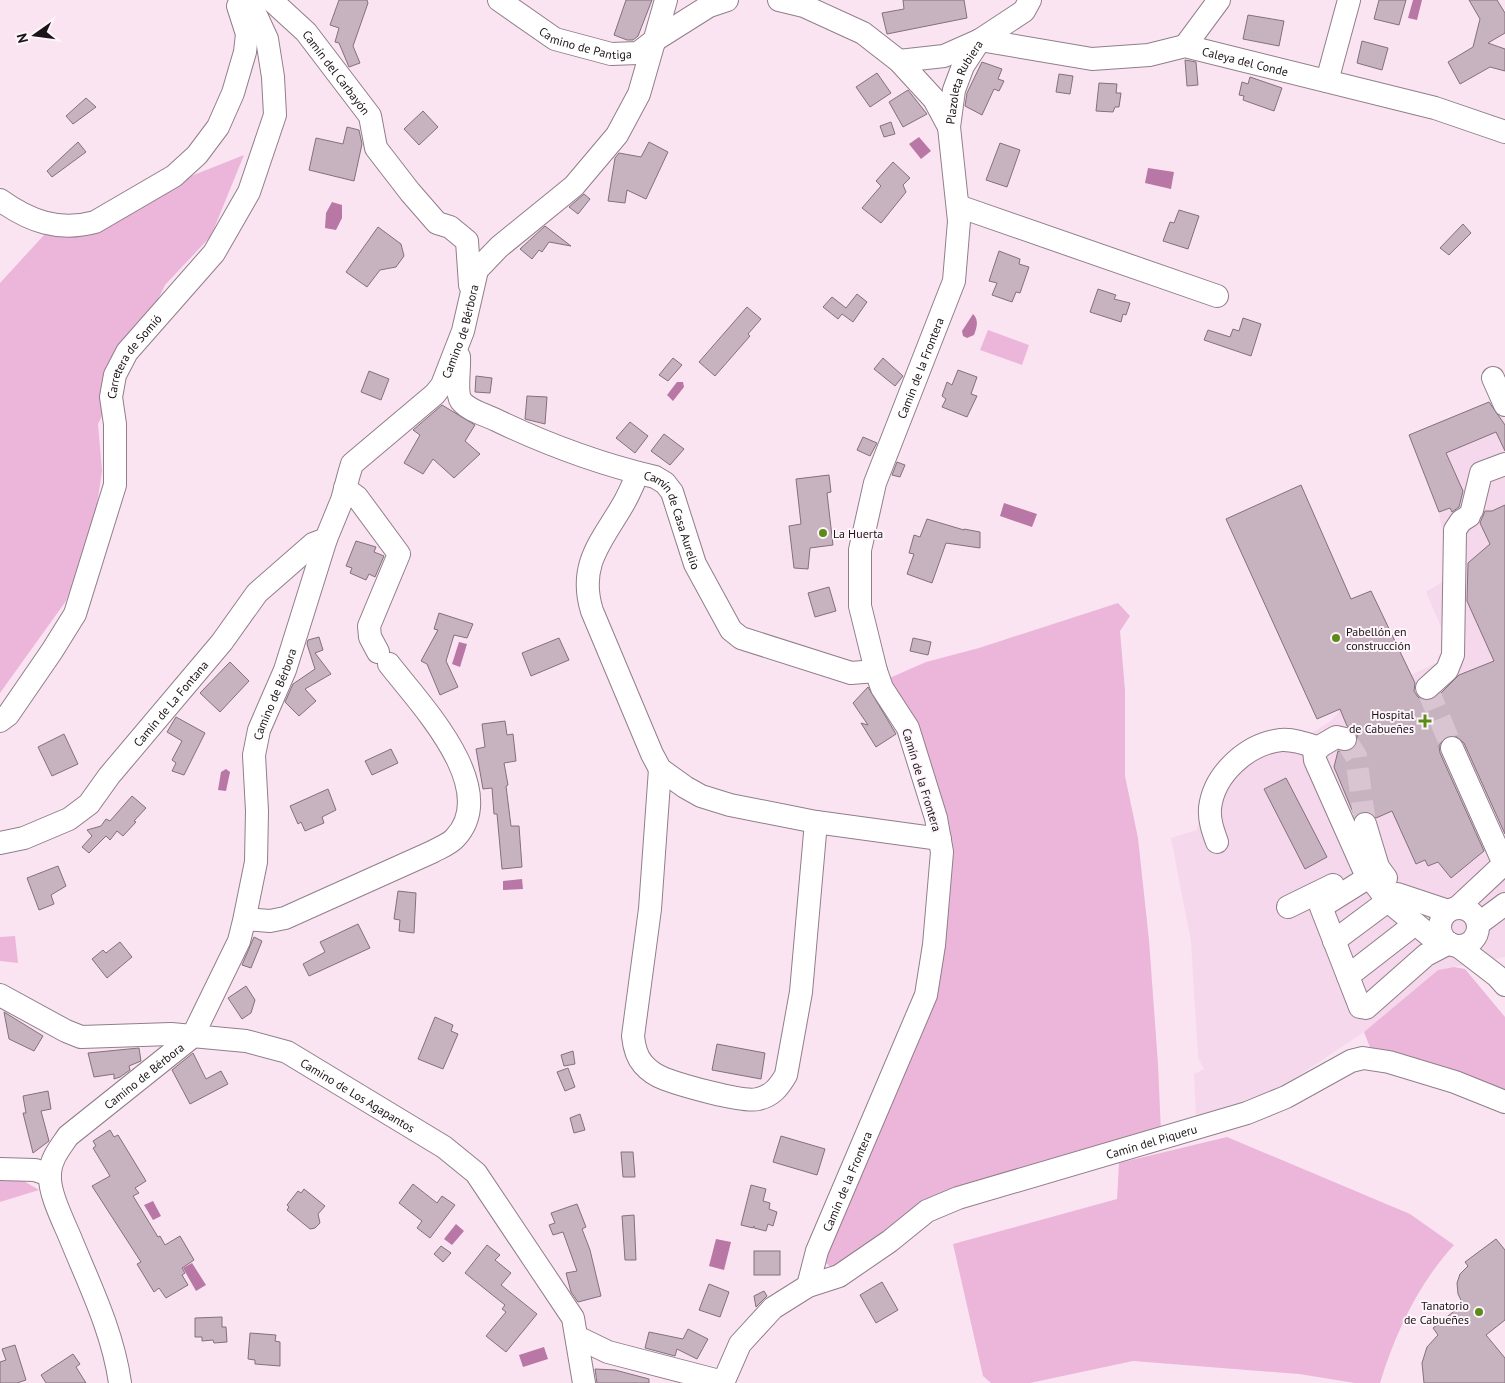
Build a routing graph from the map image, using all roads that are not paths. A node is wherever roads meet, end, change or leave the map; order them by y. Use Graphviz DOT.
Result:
graph roads {
  1 [pos="236,0"];
  2 [pos="249,0"];
  3 [pos="271,0"];
  4 [pos="499,0"];
  5 [pos="666,0"];
  6 [pos="727,0"];
  7 [pos="780,0"];
  8 [pos="1219,0"];
  9 [pos="1349,0"];
  10 [pos="1027,5"];
  11 [pos="655,40"];
  12 [pos="980,40"];
  13 [pos="1185,46"];
  14 [pos="1044,51"];
  15 [pos="899,61"];
  16 [pos="1327,81"];
  17 [pos="949,127"];
  18 [pos="1505,132"];
  19 [pos="0,200"];
  20 [pos="958,206"];
  21 [pos="1216,296"];
  22 [pos="470,299"];
  23 [pos="458,346"];
  24 [pos="1493,378"];
  25 [pos="1505,405"];
  26 [pos="1505,464"];
  27 [pos="638,473"];
  28 [pos="345,488"];
  29 [pos="326,539"];
  30 [pos="876,671"];
  31 [pos="1427,688"];
  32 [pos="0,721"];
  33 [pos="1345,739"];
  34 [pos="1319,748"];
  35 [pos="1452,748"];
  36 [pos="660,769"];
  37 [pos="816,822"];
  38 [pos="1365,824"];
  39 [pos="940,838"];
  40 [pos="1217,842"];
  41 [pos="0,843"];
  42 [pos="1504,864"];
  43 [pos="1370,871"];
  44 [pos="1393,898"];
  45 [pos="1505,904"];
  46 [pos="1288,907"];
  47 [pos="1453,909"];
  48 [pos="245,919"];
  49 [pos="1415,924"];
  50 [pos="1478,926"];
  51 [pos="1334,941"];
  52 [pos="1449,941"];
  53 [pos="1348,976"];
  54 [pos="1501,980"];
  55 [pos="0,994"];
  56 [pos="192,1037"];
  57 [pos="1505,1102"];
  58 [pos="0,1169"];
  59 [pos="50,1174"];
  60 [pos="808,1286"];
  61 [pos="577,1337"];
  62 [pos="723,1382"];
  63 [pos="120,1383"];
  64 [pos="584,1383"];
  1 -- 19 [label="street"];
  2 -- 32 [label="street, Carretera de Somió"];
  3 -- 22 [label="street, Camín del Carbayón"];
  4 -- 11 [label="street, Camino de Pantiga"];
  5 -- 11 [label="street, Camino de Bérbora"];
  6 -- 11 [label="street, Camino de Pantiga"];
  7 -- 15 [label="street"];
  8 -- 13 [label="street"];
  9 -- 16 [label="street"];
  10 -- 12 [label="street"];
  10 -- 14 [label="street"];
  11 -- 22 [label="street, Camino de Bérbora"];
  12 -- 14 [label="street, Caleya del Conde"];
  12 -- 15 [label="street, Plazoleta Rubiera"];
  12 -- 17 [label="street, Plazoleta Rubiera"];
  13 -- 14 [label="street, Caleya del Conde"];
  13 -- 16 [label="street, Caleya del Conde"];
  15 -- 17 [label="street, Plazoleta Rubiera"];
  16 -- 18 [label="street, Caleya del Conde"];
  17 -- 20 [label="street, Camín de la Frontera"];
  20 -- 21 [label="street"];
  20 -- 30 [label="street, Camín de la Frontera"];
  22 -- 23 [label="street, Camino de Bérbora"];
  23 -- 27 [label="street, Camín de Casa Aurelio"];
  23 -- 28 [label="street, Camino de Bérbora"];
  24 -- 25 [label="street"];
  26 -- 31 [label="street"];
  27 -- 30 [label="street, Camín de Casa Aurelio"];
  27 -- 36 [label="street"];
  28 -- 29 [label="street, Camino de Bérbora"];
  28 -- 48 [label="street"];
  29 -- 41 [label="street, Camín de La Fontana"];
  29 -- 48 [label="street, Camino de Bérbora"];
  30 -- 39 [label="street, Camín de la Frontera"];
  33 -- 34 [label="street"];
  34 -- 40 [label="street"];
  34 -- 43 [label="street"];
  35 -- 42 [label="street"];
  36 -- 37 [label="street"];
  36 -- 37 [label="street"];
  37 -- 39 [label="street"];
  38 -- 43 [label="street"];
  39 -- 60 [label="street, Camín de la Frontera"];
  42 -- 47 [label="street"];
  43 -- 44 [label="street"];
  43 -- 46 [label="street"];
  43 -- 51 [label="street"];
  44 -- 47 [label="street"];
  44 -- 49 [label="street"];
  44 -- 51 [label="street"];
  45 -- 50 [label="street"];
  47 -- 50 [label="street"];
  47 -- 52 [label="street"];
  48 -- 56 [label="street, Camino de Bérbora"];
  49 -- 52 [label="street"];
  49 -- 53 [label="street"];
  50 -- 52 [label="street"];
  50 -- 54 [label="street"];
  51 -- 53 [label="street"];
  52 -- 53 [label="street"];
  52 -- 54 [label="street"];
  55 -- 56 [label="street, Camino de Los Agapantos"];
  56 -- 59 [label="street, Camino de Bérbora"];
  56 -- 61 [label="street, Camino de Los Agapantos"];
  57 -- 60 [label="street, Camín del Piqueru"];
  58 -- 59 [label="street"];
  59 -- 63 [label="street"];
  60 -- 62 [label="street, Camín del Piqueru"];
  61 -- 62 [label="street"];
  61 -- 64 [label="street, Camino de Los Agapantos"];
}
